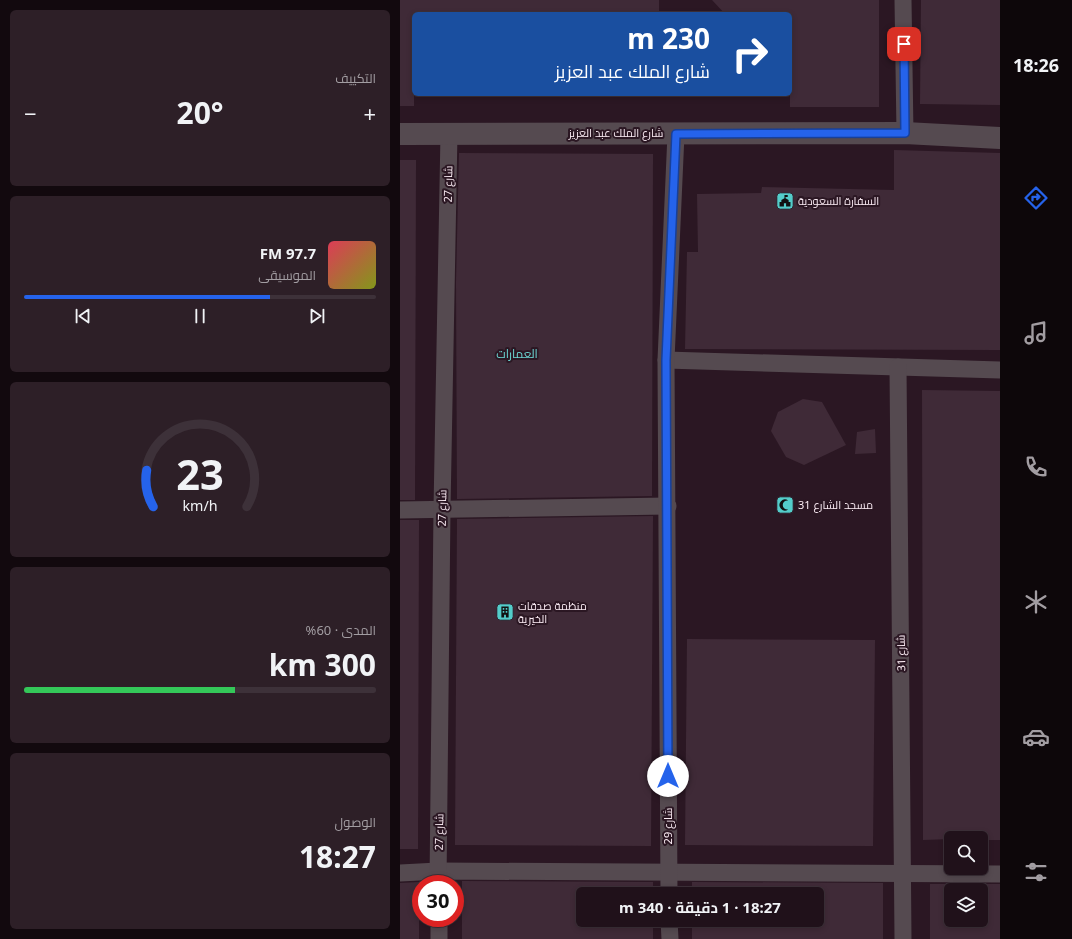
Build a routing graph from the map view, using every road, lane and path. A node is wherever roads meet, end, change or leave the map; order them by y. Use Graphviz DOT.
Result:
graph roads {
  1 [pos="903,0"];
  2 [pos="449,133"];
  3 [pos="905,133"];
  4 [pos="400,134"];
  5 [pos="676,134"];
  6 [pos="1000,138"];
  7 [pos="666,360"];
  8 [pos="898,367"];
  9 [pos="1000,370"];
  10 [pos="668,506"];
  11 [pos="442,509"];
  12 [pos="400,510"];
  13 [pos="668,871"];
  14 [pos="903,872"];
  15 [pos="400,873"];
  16 [pos="1000,874"];
  17 [pos="415,875"];
  18 [pos="438,875"];
  19 [pos="464,877"];
  20 [pos="669,887"];
  21 [pos="439,927"];
  22 [pos="669,927"];
  23 [pos="439,939"];
  24 [pos="670,939"];
  25 [pos="903,939"];
  1 -- 3 [label="street"];
  2 -- 4 [label="street, شارع الملك عبد العزيز"];
  2 -- 5 [label="street, شارع الملك عبد العزيز"];
  2 -- 11 [label="street, شارع 27"];
  3 -- 5 [label="street, شارع الملك عبد العزيز"];
  3 -- 6 [label="street, شارع الملك عبد العزيز"];
  5 -- 7 [label="street, شارع 29"];
  7 -- 8 [label="street"];
  7 -- 10 [label="street, شارع 29"];
  8 -- 9 [label="street"];
  8 -- 14 [label="street, شارع 31"];
  10 -- 11 [label="street"];
  10 -- 13 [label="street, شارع 29"];
  11 -- 12 [label="street"];
  11 -- 18 [label="street, شارع 27"];
  13 -- 14 [label="street"];
  13 -- 19 [label="street"];
  13 -- 20 [label="street, شارع 29"];
  14 -- 16 [label="street"];
  14 -- 25 [label="street, شارع 31"];
  15 -- 17 [label="street"];
  21 -- 23 [label="street"];
  22 -- 24 [label="street"];
}
